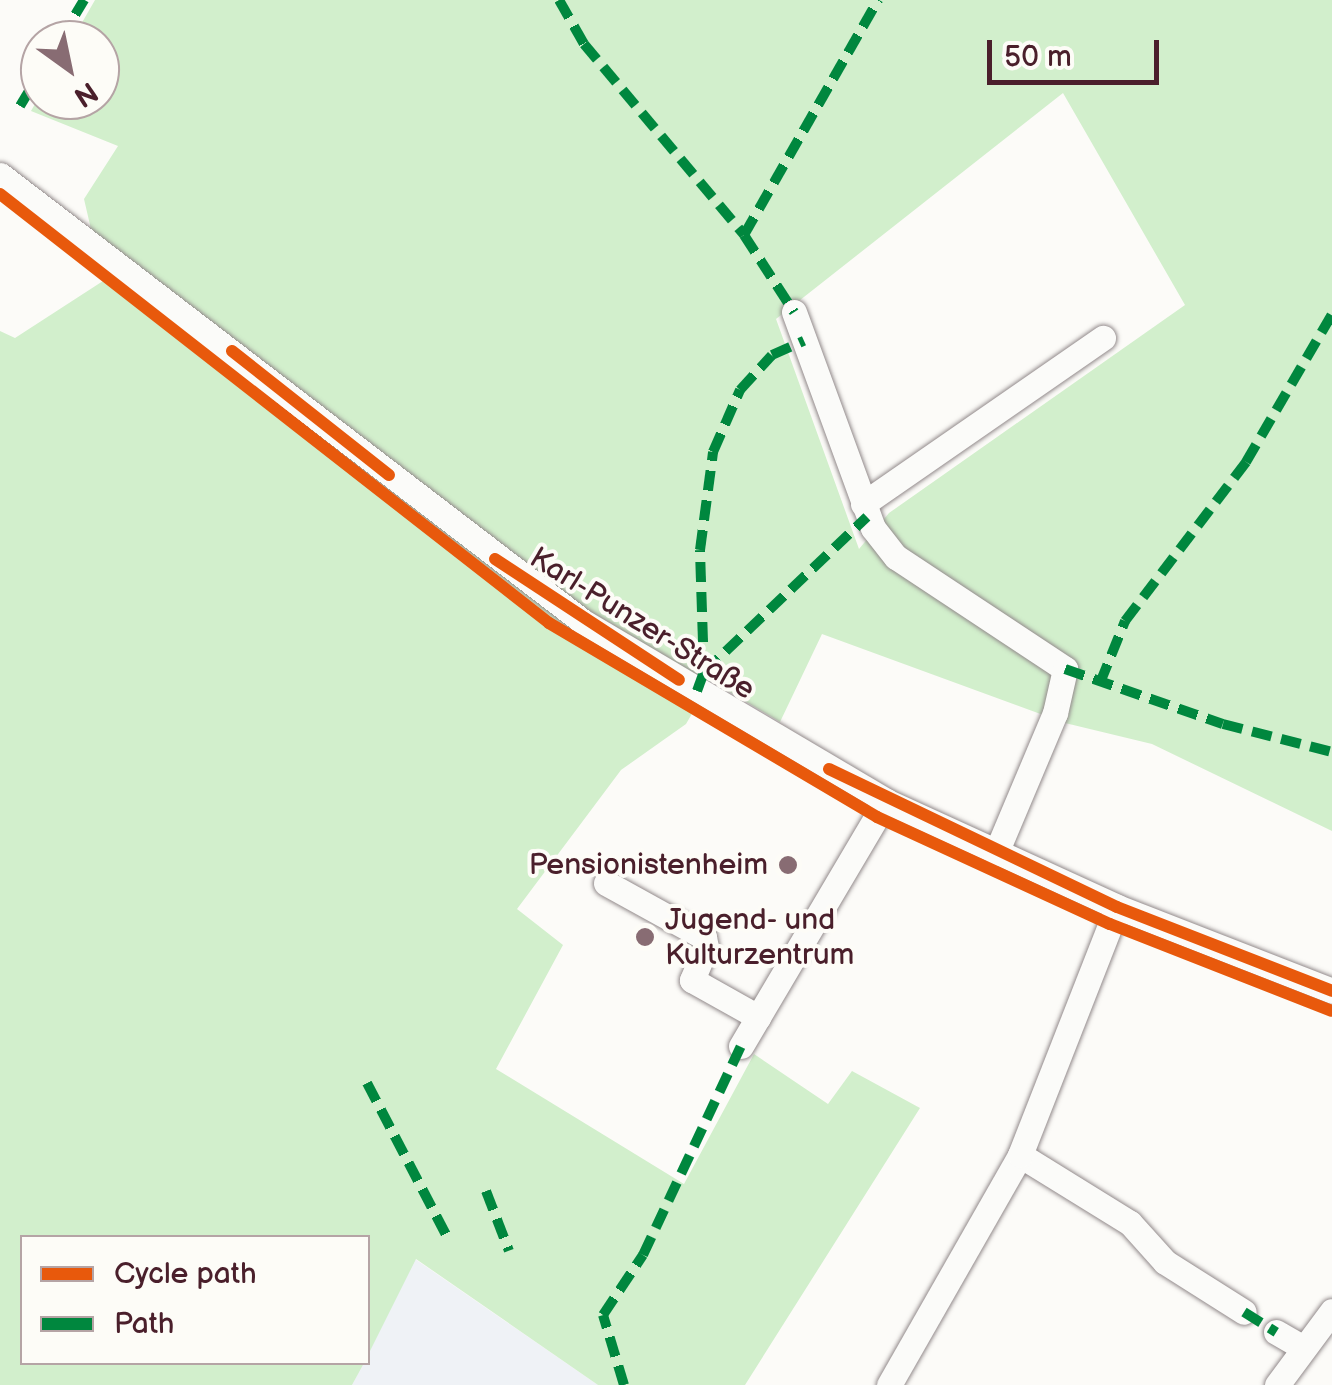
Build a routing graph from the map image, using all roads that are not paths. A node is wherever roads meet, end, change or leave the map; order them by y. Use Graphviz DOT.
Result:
graph roads {
  1 [pos="1,163"];
  2 [pos="794,312"];
  3 [pos="1103,338"];
  4 [pos="863,504"];
  5 [pos="886,801"];
  6 [pos="996,853"];
  7 [pos="606,883"];
  8 [pos="1117,907"];
  9 [pos="1332,990"];
  10 [pos="758,1017"];
  11 [pos="741,1046"];
  12 [pos="1020,1154"];
  13 [pos="1332,1311"];
  14 [pos="1244,1312"];
  15 [pos="1276,1332"];
  16 [pos="1304,1348"];
  17 [pos="896,1383"];
  18 [pos="1277,1385"];
  1 -- 5 [label="street, Karl-Punzer-Straße"];
  2 -- 4 [label="street"];
  3 -- 4 [label="street"];
  4 -- 6 [label="street"];
  5 -- 6 [label="street, Karl-Punzer-Straße"];
  5 -- 10 [label="street"];
  6 -- 8 [label="street, Karl-Punzer-Straße"];
  7 -- 10 [label="street"];
  8 -- 9 [label="street, Karl-Punzer-Straße"];
  8 -- 12 [label="street"];
  10 -- 11 [label="street"];
  12 -- 14 [label="street"];
  12 -- 17 [label="street"];
  13 -- 16 [label="street"];
  15 -- 16 [label="street"];
  16 -- 18 [label="street"];
}
